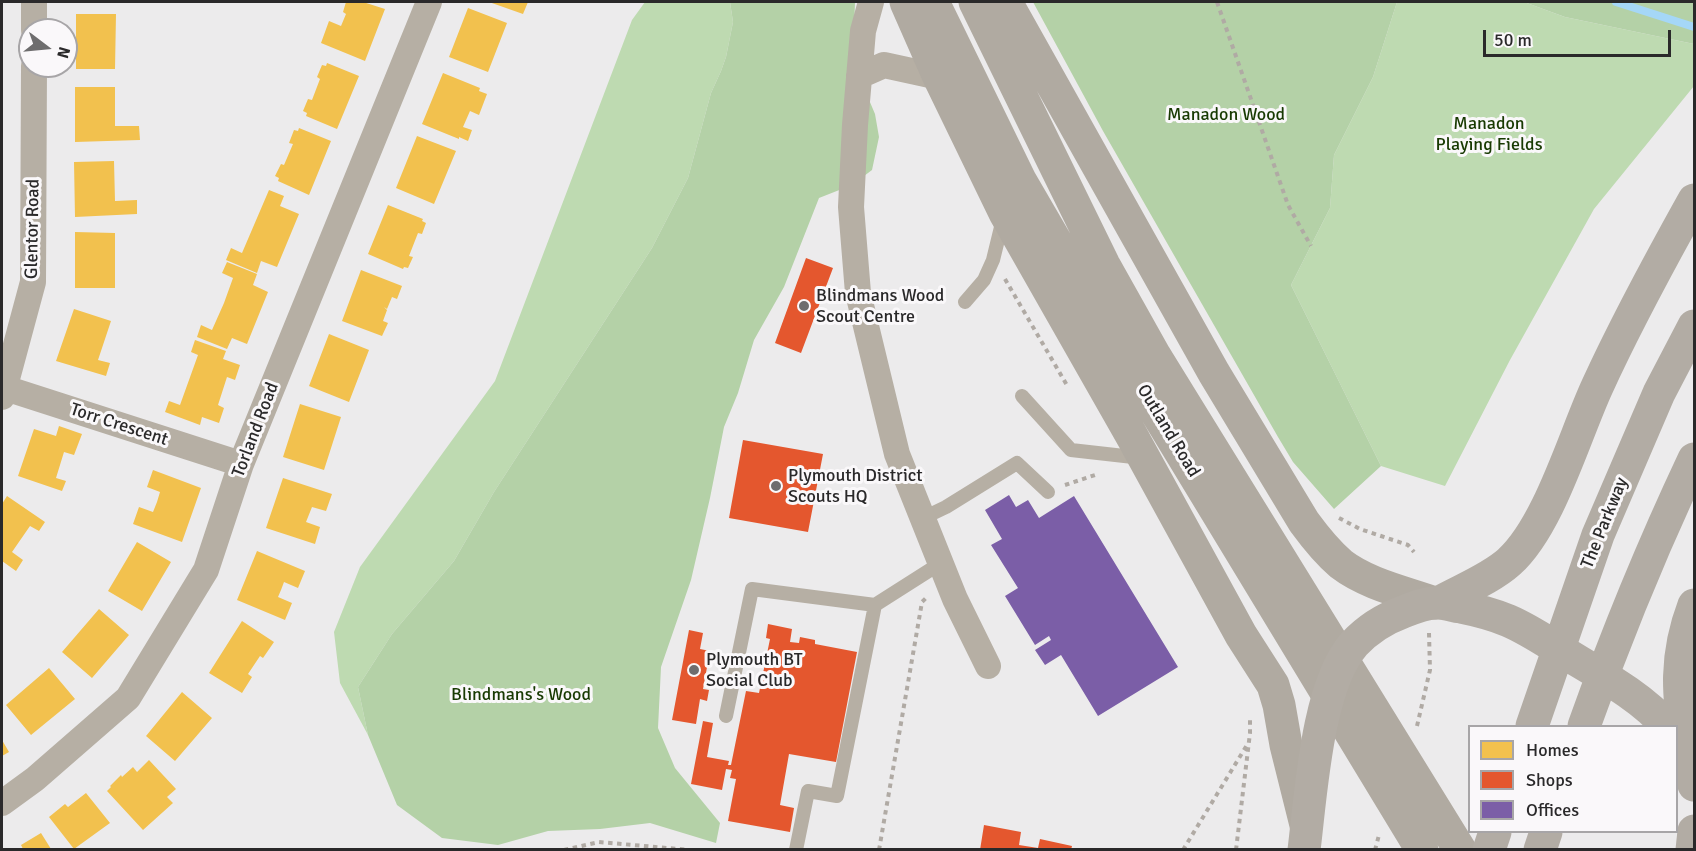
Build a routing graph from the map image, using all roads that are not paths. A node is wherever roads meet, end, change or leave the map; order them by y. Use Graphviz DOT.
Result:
graph roads {
  1 [pos="34,2"];
  2 [pos="429,2"];
  3 [pos="871,2"];
  4 [pos="906,2"];
  5 [pos="933,2"];
  6 [pos="975,2"];
  7 [pos="1006,2"];
  8 [pos="34,18"];
  9 [pos="859,76"];
  10 [pos="939,77"];
  11 [pos="34,78"];
  12 [pos="1695,200"];
  13 [pos="1005,213"];
  14 [pos="965,302"];
  15 [pos="1695,326"];
  16 [pos="1141,360"];
  17 [pos="3,392"];
  18 [pos="1023,396"];
  19 [pos="1144,458"];
  20 [pos="1695,459"];
  21 [pos="242,464"];
  22 [pos="1048,492"];
  23 [pos="923,518"];
  24 [pos="944,569"];
  25 [pos="875,605"];
  26 [pos="1695,605"];
  27 [pos="1434,612"];
  28 [pos="988,666"];
  29 [pos="726,716"];
  30 [pos="1532,725"];
  31 [pos="1584,725"];
  32 [pos="1665,725"];
  33 [pos="1686,760"];
  34 [pos="2,803"];
  35 [pos="1695,831"];
  36 [pos="1494,833"];
  37 [pos="1545,833"];
  38 [pos="1305,838"];
  39 [pos="796,849"];
  40 [pos="1422,849"];
  41 [pos="1460,849"];
  42 [pos="1489,849"];
  43 [pos="1540,849"];
  44 [pos="1692,849"];
  1 -- 8 [label="street"];
  2 -- 21 [label="street, Torland Road"];
  3 -- 9 [label="street"];
  4 -- 10 [label="main road"];
  5 -- 16 [label="main road, Outland Road"];
  6 -- 16 [label="main road, Outland Road"];
  7 -- 27 [label="main road"];
  9 -- 10 [label="street"];
  9 -- 23 [label="street"];
  10 -- 13 [label="main road"];
  11 -- 17 [label="street, Glentor Road"];
  12 -- 27 [label="highway"];
  13 -- 14 [label="lane"];
  13 -- 19 [label="main road"];
  15 -- 30 [label="highway, The Parkway"];
  16 -- 40 [label="main road, Outland Road"];
  16 -- 41 [label="main road, Outland Road"];
  17 -- 21 [label="street, Torr Crescent"];
  18 -- 19 [label="lane"];
  19 -- 38 [label="main road"];
  20 -- 31 [label="highway"];
  21 -- 34 [label="street, Torland Road"];
  22 -- 23 [label="lane"];
  23 -- 24 [label="street"];
  24 -- 25 [label="lane"];
  24 -- 28 [label="street"];
  25 -- 29 [label="lane"];
  25 -- 39 [label="lane"];
  26 -- 33 [label="highway"];
  27 -- 32 [label="highway"];
  27 -- 38 [label="highway"];
  35 -- 44 [label="highway"];
  36 -- 42 [label="highway"];
  37 -- 43 [label="highway"];
}
